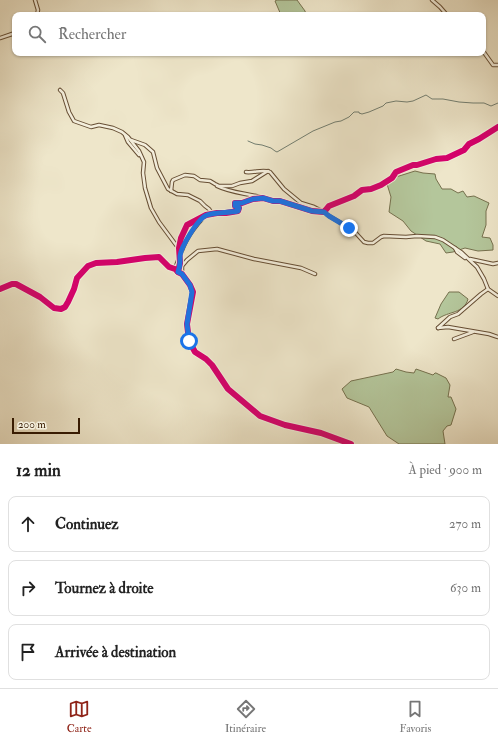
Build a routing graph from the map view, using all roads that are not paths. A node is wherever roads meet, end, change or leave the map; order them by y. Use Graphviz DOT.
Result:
graph roads {
  1 [pos="35,0"];
  2 [pos="432,0"];
  3 [pos="38,12"];
  4 [pos="445,12"];
  5 [pos="12,34"];
  6 [pos="0,38"];
  7 [pos="486,55"];
  8 [pos="498,65"];
  9 [pos="60,90"];
  10 [pos="498,128"];
  11 [pos="125,134"];
  12 [pos="130,139"];
  13 [pos="140,155"];
  14 [pos="268,171"];
  15 [pos="246,172"];
  16 [pos="215,184"];
  17 [pos="171,191"];
  18 [pos="263,198"];
  19 [pos="324,212"];
  20 [pos="206,215"];
  21 [pos="212,215"];
  22 [pos="179,249"];
  23 [pos="180,256"];
  24 [pos="469,259"];
  25 [pos="498,263"];
  26 [pos="175,269"];
  27 [pos="178,272"];
  28 [pos="182,274"];
  29 [pos="315,274"];
  30 [pos="0,289"];
  31 [pos="488,289"];
  32 [pos="498,296"];
  33 [pos="474,331"];
  34 [pos="498,336"];
  35 [pos="454,339"];
  36 [pos="351,444"];
  1 -- 3 [label="street"];
  2 -- 4 [label="street"];
  5 -- 6 [label="street"];
  7 -- 8 [label="street"];
  9 -- 11 [label="street"];
  10 -- 19 [label="street"];
  11 -- 12 [label="street"];
  11 -- 13 [label="street"];
  12 -- 13 [label="street"];
  12 -- 17 [label="street"];
  13 -- 22 [label="street"];
  14 -- 15 [label="street"];
  14 -- 16 [label="street"];
  14 -- 19 [label="street"];
  16 -- 17 [label="street"];
  16 -- 18 [label="street"];
  17 -- 21 [label="street"];
  18 -- 19 [label="street"];
  18 -- 21 [label="street"];
  19 -- 24 [label="street"];
  20 -- 21 [label="street"];
  20 -- 22 [label="street"];
  20 -- 23 [label="street"];
  22 -- 23 [label="street"];
  23 -- 26 [label="street"];
  23 -- 27 [label="street"];
  24 -- 25 [label="street"];
  24 -- 31 [label="street"];
  26 -- 27 [label="street"];
  26 -- 30 [label="street"];
  27 -- 28 [label="street"];
  28 -- 29 [label="street"];
  28 -- 36 [label="street"];
  31 -- 32 [label="street"];
  31 -- 33 [label="street"];
  33 -- 34 [label="street"];
  33 -- 35 [label="street"];
}
